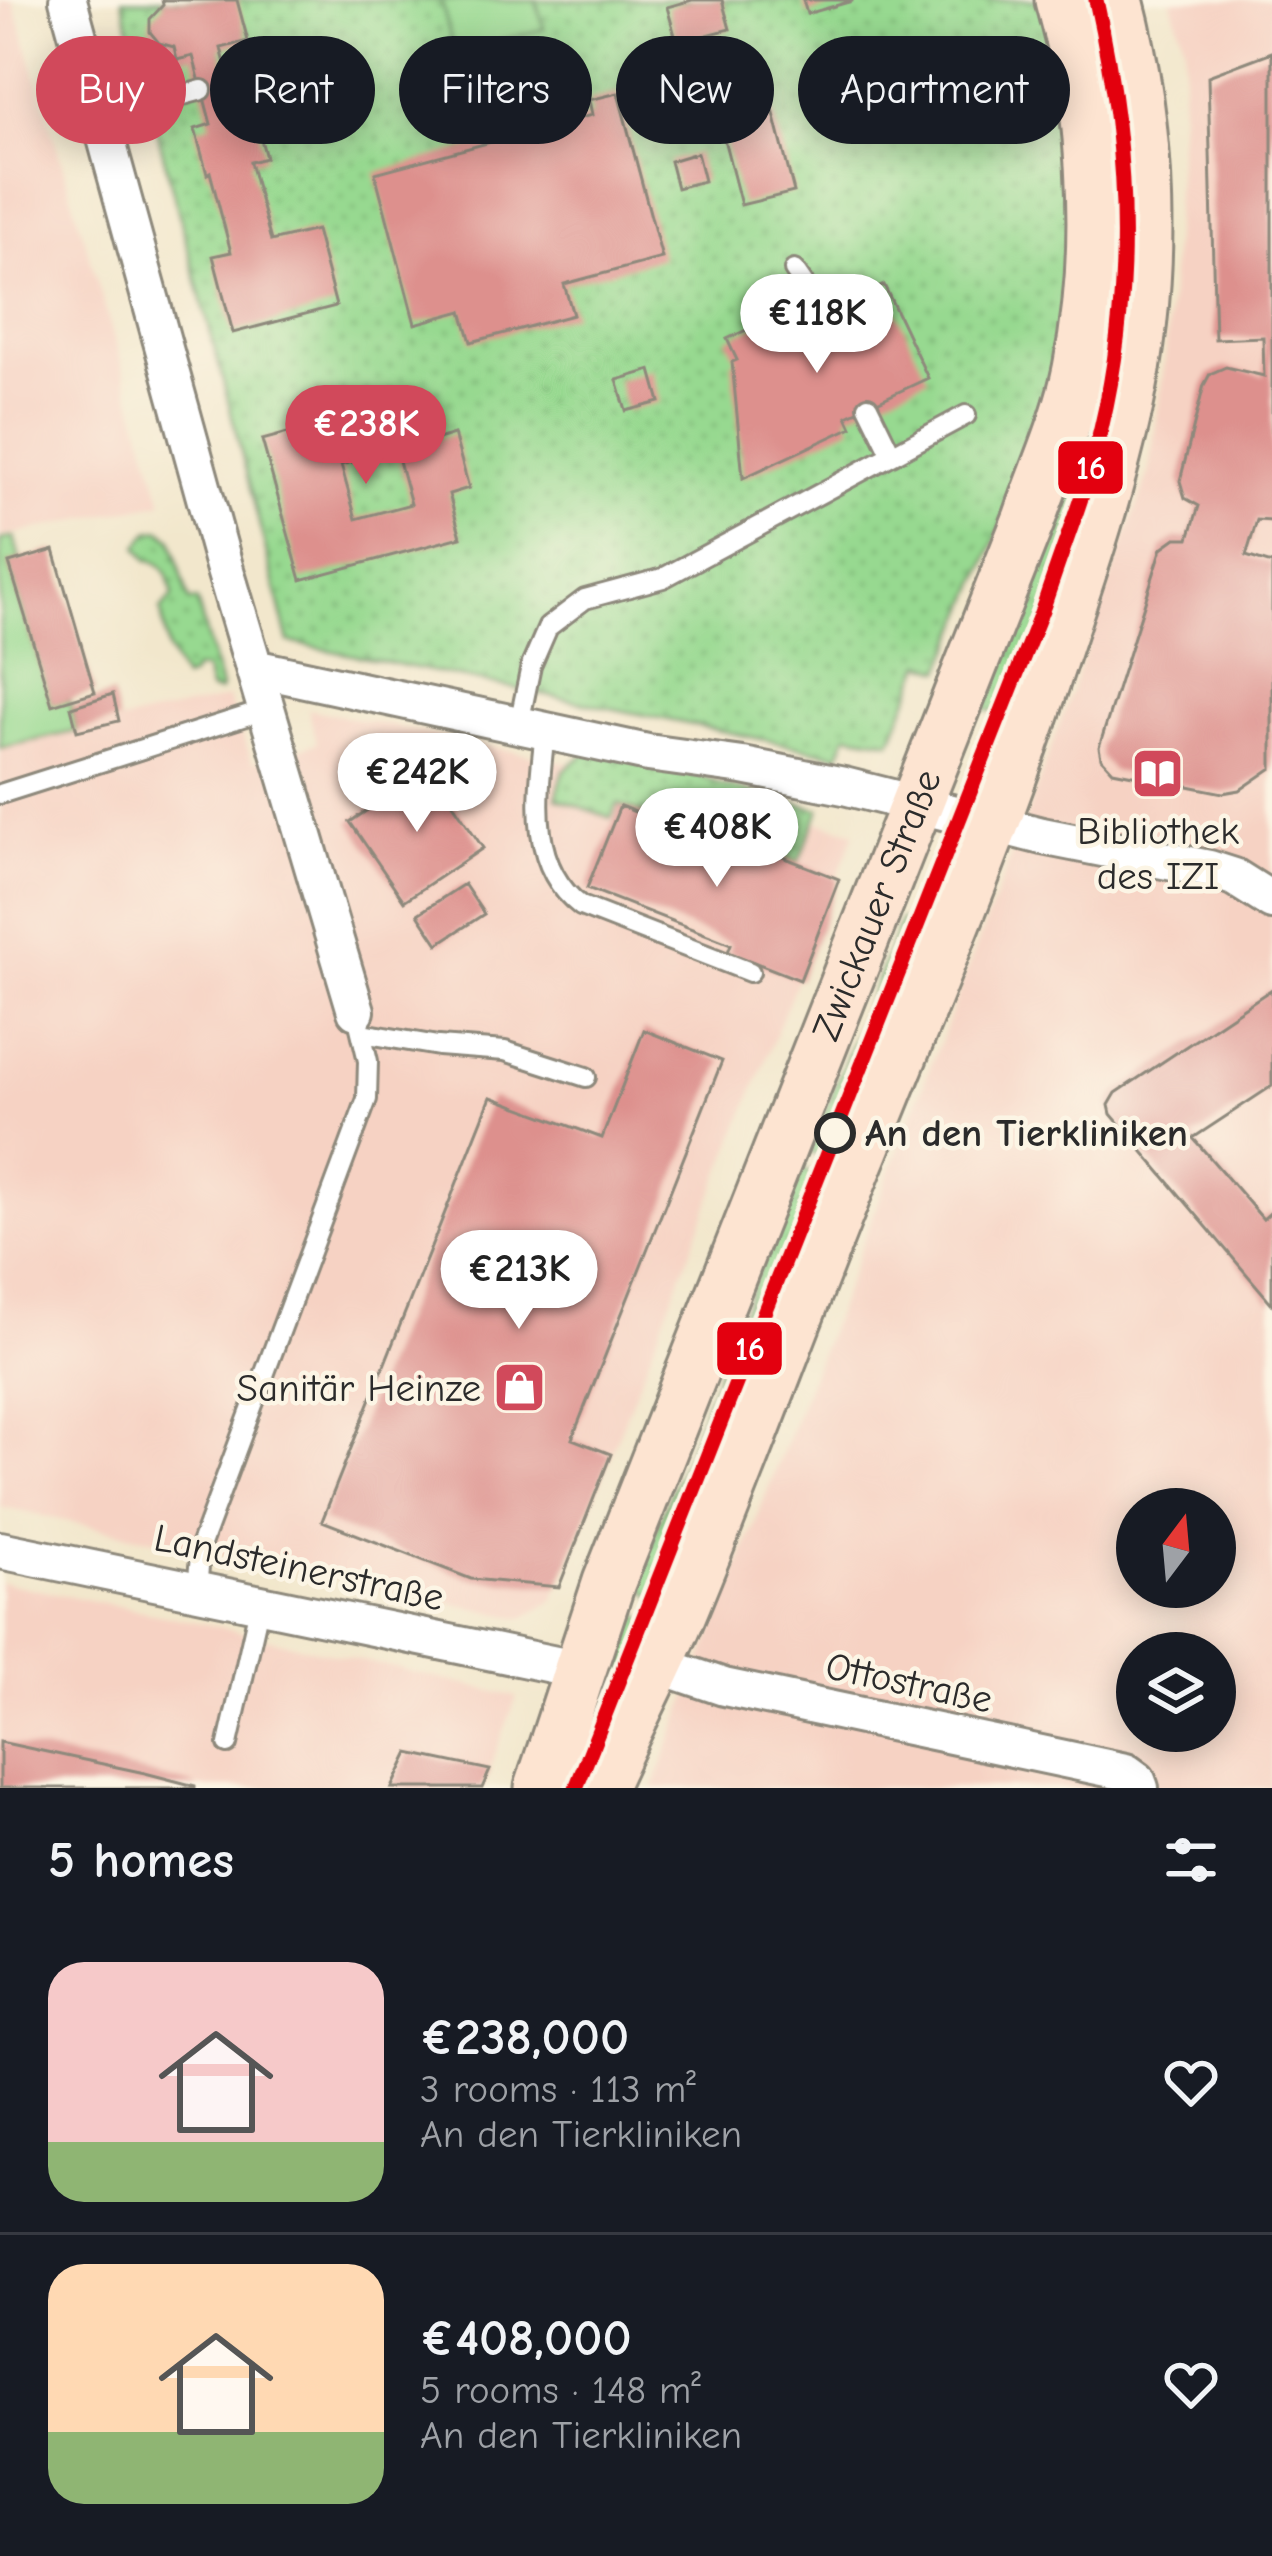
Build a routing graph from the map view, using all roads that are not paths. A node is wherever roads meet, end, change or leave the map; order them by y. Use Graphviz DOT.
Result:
graph roads {
  1 [pos="68,0"];
  2 [pos="1061,0"];
  3 [pos="1118,0"];
  4 [pos="78,36"];
  5 [pos="202,90"];
  6 [pos="186,94"];
  7 [pos="108,144"];
  8 [pos="794,270"];
  9 [pos="824,313"];
  10 [pos="868,406"];
  11 [pos="966,415"];
  12 [pos="892,455"];
  13 [pos="254,668"];
  14 [pos="265,710"];
  15 [pos="532,727"];
  16 [pos="0,794"];
  17 [pos="915,804"];
  18 [pos="992,824"];
  19 [pos="1267,888"];
  20 [pos="751,972"];
  21 [pos="359,1022"];
  22 [pos="586,1077"];
  23 [pos="0,1550"];
  24 [pos="196,1590"];
  25 [pos="260,1603"];
  26 [pos="656,1664"];
  27 [pos="580,1670"];
  28 [pos="228,1744"];
  29 [pos="541,1788"];
  30 [pos="598,1788"];
  31 [pos="1140,1788"];
  1 -- 4 [label="street"];
  2 -- 17 [label="main road, Zwickauer Straße"];
  3 -- 18 [label="main road, Zwickauer Straße"];
  5 -- 6 [label="lane"];
  7 -- 13 [label="street"];
  8 -- 9 [label="lane"];
  10 -- 12 [label="lane"];
  11 -- 12 [label="lane"];
  12 -- 15 [label="lane"];
  13 -- 14 [label="street"];
  13 -- 15 [label="street"];
  14 -- 16 [label="lane"];
  14 -- 21 [label="street"];
  15 -- 17 [label="street"];
  15 -- 20 [label="lane"];
  17 -- 18 [label="street"];
  17 -- 27 [label="main road, Zwickauer Straße"];
  18 -- 19 [label="street"];
  18 -- 26 [label="main road, Zwickauer Straße"];
  21 -- 22 [label="lane"];
  21 -- 24 [label="lane"];
  23 -- 24 [label="street, Landsteinerstraße"];
  24 -- 25 [label="street, Landsteinerstraße"];
  25 -- 27 [label="street, Landsteinerstraße"];
  25 -- 28 [label="lane"];
  26 -- 30 [label="main road, Zwickauer Straße"];
  26 -- 31 [label="street, Ottostraße"];
  27 -- 29 [label="main road, Zwickauer Straße"];
}
